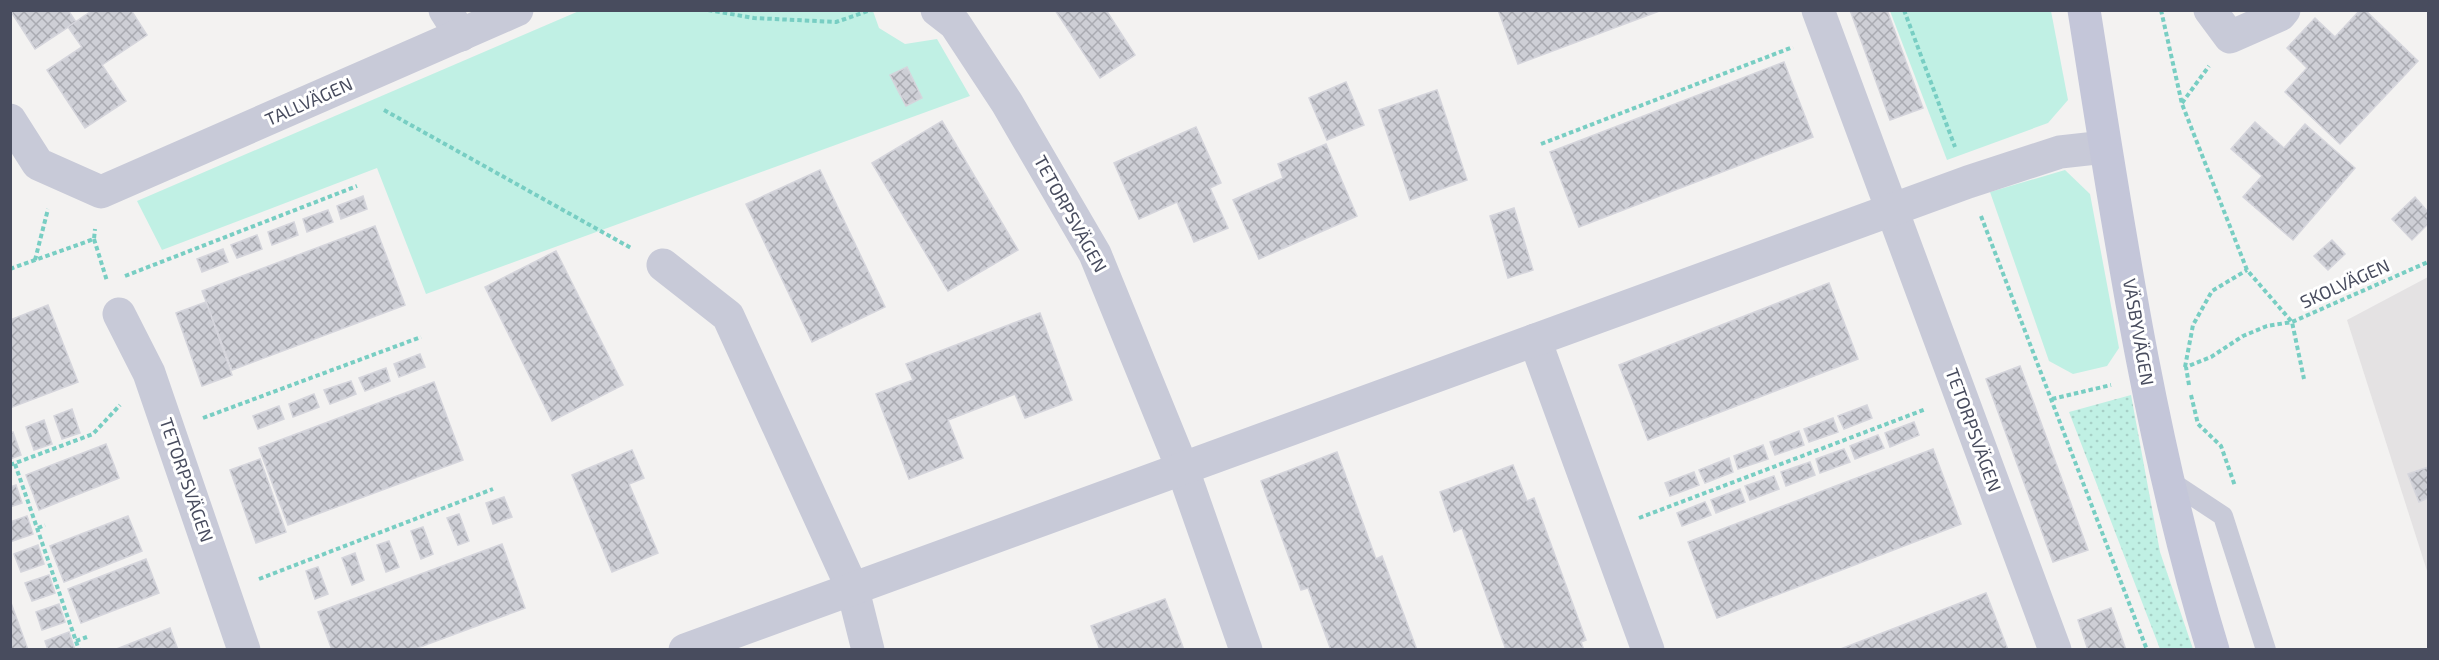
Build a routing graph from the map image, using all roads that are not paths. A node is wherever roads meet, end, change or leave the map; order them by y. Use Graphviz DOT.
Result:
graph roads {
  1 [pos="517,10"];
  2 [pos="937,10"];
  3 [pos="2084,10"];
  4 [pos="2210,10"];
  5 [pos="2284,10"];
  6 [pos="1823,22"];
  7 [pos="453,23"];
  8 [pos="10,120"];
  9 [pos="2105,147"];
  10 [pos="1893,209"];
  11 [pos="663,265"];
  12 [pos="119,314"];
  13 [pos="1535,340"];
  14 [pos="1183,470"];
  15 [pos="2167,479"];
  16 [pos="853,590"];
  17 [pos="244,650"];
  18 [pos="685,650"];
  19 [pos="868,650"];
  20 [pos="1246,650"];
  21 [pos="1648,650"];
  22 [pos="2055,650"];
  23 [pos="2213,650"];
  24 [pos="2266,650"];
  1 -- 7 [label="street, TALLVÄGEN"];
  2 -- 14 [label="street, TETORPSVÄGEN"];
  3 -- 9 [label="street, VÄSBYVÄGEN"];
  4 -- 5 [label="street"];
  6 -- 10 [label="street, TETORPSVÄGEN"];
  7 -- 8 [label="street, TALLVÄGEN"];
  9 -- 10 [label="street"];
  9 -- 15 [label="street, VÄSBYVÄGEN"];
  10 -- 13 [label="street"];
  10 -- 22 [label="street, TETORPSVÄGEN"];
  11 -- 16 [label="street"];
  12 -- 17 [label="street, TETORPSVÄGEN"];
  13 -- 14 [label="street"];
  13 -- 21 [label="street"];
  14 -- 16 [label="street"];
  14 -- 20 [label="street, TETORPSVÄGEN"];
  15 -- 23 [label="street, VÄSBYVÄGEN"];
  15 -- 24 [label="lane"];
  16 -- 18 [label="street"];
  16 -- 19 [label="street"];
}
